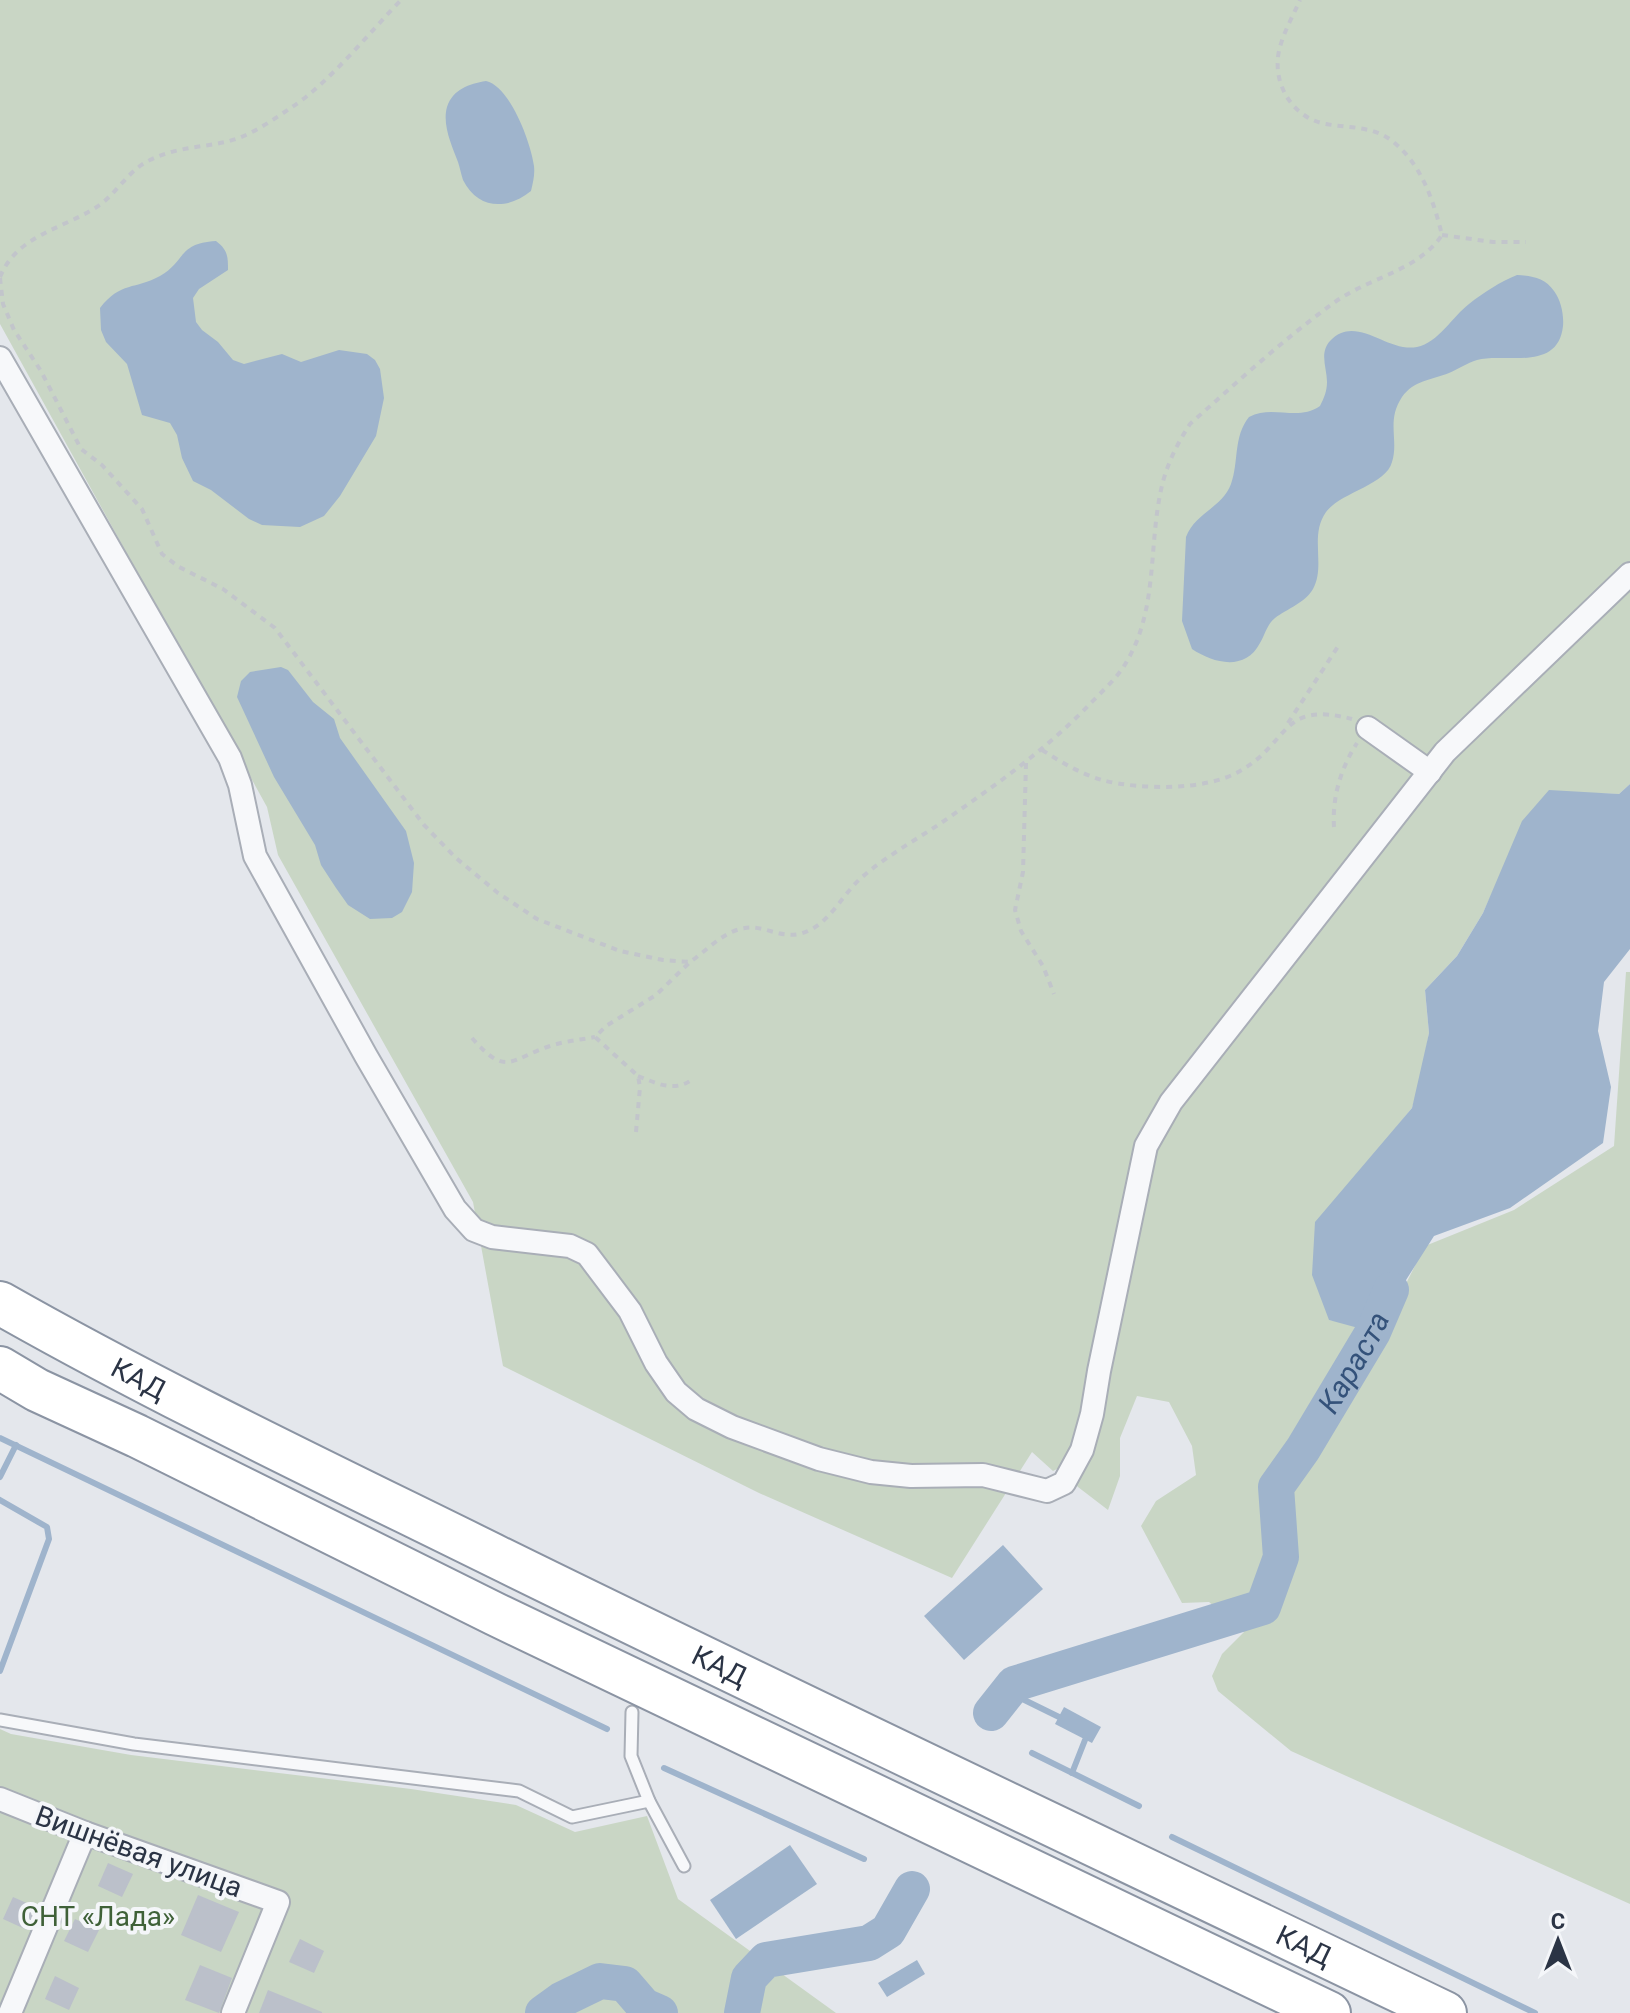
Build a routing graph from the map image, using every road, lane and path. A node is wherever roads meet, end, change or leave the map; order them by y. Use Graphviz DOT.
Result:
graph roads {
  1 [pos="401,0"];
  2 [pos="1300,0"];
  3 [pos="1442,235"];
  4 [pos="1526,242"];
  5 [pos="0,278"];
  6 [pos="0,358"];
  7 [pos="1630,574"];
  8 [pos="1339,645"];
  9 [pos="1286,727"];
  10 [pos="1368,728"];
  11 [pos="1042,750"];
  12 [pos="1026,763"];
  13 [pos="1430,772"];
  14 [pos="1334,827"];
  15 [pos="690,962"];
  16 [pos="1054,994"];
  17 [pos="595,1037"];
  18 [pos="472,1038"];
  19 [pos="638,1076"];
  20 [pos="694,1078"];
  21 [pos="636,1132"];
  22 [pos="0,1303"];
  23 [pos="0,1368"];
  24 [pos="18,1390"];
  25 [pos="632,1712"];
  26 [pos="0,1720"];
  27 [pos="0,1799"];
  28 [pos="649,1801"];
  29 [pos="85,1833"];
  30 [pos="684,1866"];
  31 [pos="10,2013"];
  32 [pos="233,2013"];
  33 [pos="1329,2013"];
  34 [pos="1445,2013"];
  1 -- 5 [label="path"];
  2 -- 3 [label="path"];
  3 -- 4 [label="path"];
  3 -- 11 [label="path"];
  5 -- 15 [label="path"];
  6 -- 13 [label="street"];
  7 -- 13 [label="street"];
  8 -- 9 [label="path"];
  9 -- 10 [label="path"];
  9 -- 11 [label="path"];
  10 -- 13 [label="street"];
  10 -- 14 [label="path"];
  11 -- 12 [label="path"];
  12 -- 15 [label="path"];
  12 -- 16 [label="path"];
  15 -- 17 [label="path"];
  17 -- 18 [label="path"];
  17 -- 19 [label="path"];
  19 -- 20 [label="path"];
  19 -- 21 [label="path"];
  22 -- 34 [label="highway, КАД"];
  23 -- 24 [label="highway, КАД"];
  24 -- 33 [label="highway, КАД"];
  25 -- 28 [label="lane"];
  26 -- 28 [label="lane"];
  27 -- 29 [label="street, Вишнёвая улица"];
  28 -- 30 [label="lane"];
  29 -- 31 [label="street"];
  29 -- 32 [label="street, Вишнёвая улица"];
}
